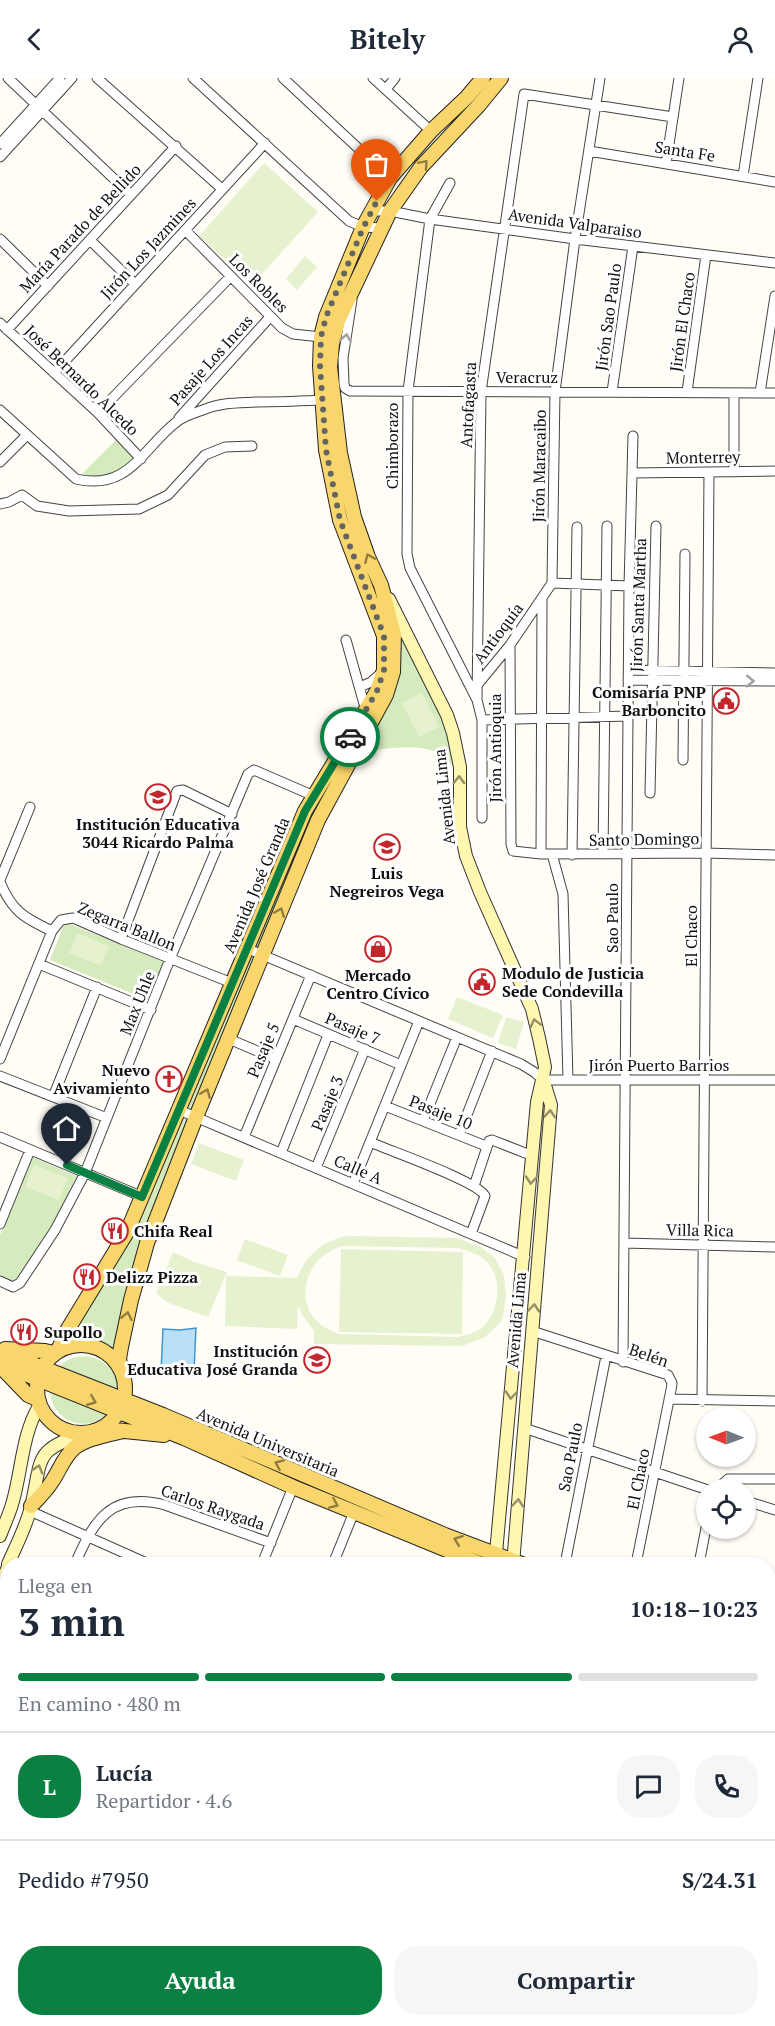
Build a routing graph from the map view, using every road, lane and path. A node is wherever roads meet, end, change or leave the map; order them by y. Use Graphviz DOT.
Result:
graph roads {
  1 [pos="8,78"];
  2 [pos="60,78"];
  3 [pos="72,78"];
  4 [pos="97,78"];
  5 [pos="194,78"];
  6 [pos="283,78"];
  7 [pos="373,78"];
  8 [pos="395,78"];
  9 [pos="483,78"];
  10 [pos="501,78"];
  11 [pos="600,78"];
  12 [pos="679,78"];
  13 [pos="758,78"];
  14 [pos="386,89"];
  15 [pos="596,104"];
  16 [pos="40,107"];
  17 [pos="673,117"];
  18 [pos="431,131"];
  19 [pos="265,143"];
  20 [pos="0,144"];
  21 [pos="176,146"];
  22 [pos="589,151"];
  23 [pos="0,157"];
  24 [pos="666,164"];
  25 [pos="743,176"];
  26 [pos="390,178"];
  27 [pos="775,182"];
  28 [pos="450,183"];
  29 [pos="222,189"];
  30 [pos="131,195"];
  31 [pos="372,211"];
  32 [pos="390,211"];
  33 [pos="430,219"];
  34 [pos="363,228"];
  35 [pos="382,228"];
  36 [pos="505,229"];
  37 [pos="185,230"];
  38 [pos="0,239"];
  39 [pos="575,239"];
  40 [pos="90,240"];
  41 [pos="633,246"];
  42 [pos="706,255"];
  43 [pos="775,263"];
  44 [pos="231,276"];
  45 [pos="135,284"];
  46 [pos="48,286"];
  47 [pos="354,288"];
  48 [pos="775,296"];
  49 [pos="270,317"];
  50 [pos="4,326"];
  51 [pos="321,337"];
  52 [pos="54,373"];
  53 [pos="408,391"];
  54 [pos="481,392"];
  55 [pos="555,392"];
  56 [pos="612,392"];
  57 [pos="687,392"];
  58 [pos="734,393"];
  59 [pos="760,393"];
  60 [pos="775,393"];
  61 [pos="322,400"];
  62 [pos="0,410"];
  63 [pos="98,413"];
  64 [pos="175,422"];
  65 [pos="27,435"];
  66 [pos="633,436"];
  67 [pos="252,446"];
  68 [pos="141,459"];
  69 [pos="0,462"];
  70 [pos="775,471"];
  71 [pos="710,472"];
  72 [pos="734,472"];
  73 [pos="632,473"];
  74 [pos="0,504"];
  75 [pos="607,526"];
  76 [pos="656,526"];
  77 [pos="577,527"];
  78 [pos="685,554"];
  79 [pos="552,583"];
  80 [pos="576,584"];
  81 [pos="381,585"];
  82 [pos="607,585"];
  83 [pos="629,586"];
  84 [pos="542,599"];
  85 [pos="346,640"];
  86 [pos="510,645"];
  87 [pos="384,670"];
  88 [pos="775,673"];
  89 [pos="629,675"];
  90 [pos="651,675"];
  91 [pos="684,676"];
  92 [pos="707,676"];
  93 [pos="775,681"];
  94 [pos="478,684"];
  95 [pos="360,687"];
  96 [pos="477,700"];
  97 [pos="366,711"];
  98 [pos="606,716"];
  99 [pos="628,716"];
  100 [pos="542,717"];
  101 [pos="575,717"];
  102 [pos="511,718"];
  103 [pos="482,720"];
  104 [pos="683,760"];
  105 [pos="650,793"];
  106 [pos="314,796"];
  107 [pos="30,807"];
  108 [pos="232,814"];
  109 [pos="482,818"];
  110 [pos="513,851"];
  111 [pos="706,853"];
  112 [pos="541,854"];
  113 [pos="603,854"];
  114 [pos="627,854"];
  115 [pos="552,855"];
  116 [pos="572,855"];
  117 [pos="775,855"];
  118 [pos="0,881"];
  119 [pos="5,894"];
  120 [pos="0,905"];
  121 [pos="52,931"];
  122 [pos="121,939"];
  123 [pos="246,948"];
  124 [pos="263,955"];
  125 [pos="170,959"];
  126 [pos="39,964"];
  127 [pos="311,975"];
  128 [pos="232,984"];
  129 [pos="97,987"];
  130 [pos="151,1010"];
  131 [pos="293,1018"];
  132 [pos="419,1021"];
  133 [pos="328,1035"];
  134 [pos="457,1037"];
  135 [pos="229,1039"];
  136 [pos="365,1049"];
  137 [pos="492,1051"];
  138 [pos="0,1059"];
  139 [pos="276,1059"];
  140 [pos="401,1065"];
  141 [pos="0,1076"];
  142 [pos="625,1079"];
  143 [pos="705,1079"];
  144 [pos="543,1080"];
  145 [pos="568,1080"];
  146 [pos="775,1080"];
  147 [pos="53,1097"];
  148 [pos="385,1106"];
  149 [pos="178,1110"];
  150 [pos="196,1117"];
  151 [pos="107,1118"];
  152 [pos="423,1121"];
  153 [pos="459,1135"];
  154 [pos="0,1137"];
  155 [pos="244,1137"];
  156 [pos="370,1142"];
  157 [pos="486,1146"];
  158 [pos="30,1150"];
  159 [pos="280,1153"];
  160 [pos="533,1156"];
  161 [pos="316,1168"];
  162 [pos="85,1173"];
  163 [pos="353,1184"];
  164 [pos="474,1186"];
  165 [pos="142,1197"];
  166 [pos="0,1224"];
  167 [pos="471,1234"];
  168 [pos="624,1243"];
  169 [pos="703,1245"];
  170 [pos="775,1247"];
  171 [pos="525,1257"];
  172 [pos="0,1281"];
  173 [pos="532,1331"];
  174 [pos="0,1350"];
  175 [pos="56,1352"];
  176 [pos="606,1356"];
  177 [pos="623,1362"];
  178 [pos="0,1365"];
  179 [pos="40,1373"];
  180 [pos="123,1378"];
  181 [pos="669,1399"];
  182 [pos="702,1401"];
  183 [pos="775,1401"];
  184 [pos="38,1402"];
  185 [pos="122,1406"];
  186 [pos="163,1415"];
  187 [pos="524,1428"];
  188 [pos="92,1431"];
  189 [pos="123,1431"];
  190 [pos="184,1438"];
  191 [pos="587,1448"];
  192 [pos="654,1472"];
  193 [pos="756,1479"];
  194 [pos="775,1479"];
  195 [pos="293,1486"];
  196 [pos="696,1486"];
  197 [pos="756,1504"];
  198 [pos="30,1508"];
  199 [pos="775,1510"];
  200 [pos="354,1512"];
  201 [pos="0,1536"];
  202 [pos="87,1537"];
  203 [pos="704,1539"];
  204 [pos="271,1543"];
  205 [pos="11,1557"];
  206 [pos="78,1557"];
  207 [pos="130,1557"];
  208 [pos="265,1557"];
  209 [pos="336,1557"];
  210 [pos="464,1557"];
  211 [pos="490,1557"];
  212 [pos="496,1557"];
  213 [pos="516,1557"];
  214 [pos="566,1557"];
  215 [pos="637,1557"];
  216 [pos="700,1557"];
  1 -- 16 [label="street"];
  2 -- 16 [label="street"];
  3 -- 16 [label="street"];
  4 -- 21 [label="street"];
  5 -- 19 [label="street"];
  6 -- 26 [label="street"];
  7 -- 14 [label="street"];
  8 -- 14 [label="street"];
  9 -- 18 [label="main road, Avenida José Granda"];
  32 -- 10 [label="main road, Avenida José Granda, one-way"];
  11 -- 15 [label="street, Jirón Maracaibo"];
  12 -- 17 [label="street"];
  13 -- 25 [label="street"];
  14 -- 18 [label="street"];
  15 -- 17 [label="street"];
  15 -- 22 [label="street, Jirón Maracaibo"];
  15 -- 36 [label="street, Antofagasta"];
  16 -- 20 [label="street"];
  16 -- 23 [label="street"];
  16 -- 30 [label="street"];
  17 -- 24 [label="street"];
  18 -- 26 [label="main road, Avenida José Granda"];
  19 -- 29 [label="street, Jirón Los Jazmines"];
  19 -- 34 [label="street"];
  21 -- 29 [label="street"];
  21 -- 30 [label="street, María Parado de Bellido"];
  22 -- 24 [label="street, Santa Fe"];
  22 -- 39 [label="street, Jirón Maracaibo"];
  24 -- 25 [label="street, Santa Fe"];
  25 -- 27 [label="street, Santa Fe"];
  26 -- 31 [label="main road, Avenida José Granda"];
  28 -- 33 [label="street, Chimborazo"];
  29 -- 37 [label="street, Jirón Los Jazmines"];
  30 -- 40 [label="street, María Parado de Bellido"];
  31 -- 32 [label="street, Avenida Valparaiso"];
  31 -- 34 [label="main road, Avenida José Granda"];
  32 -- 33 [label="street, Avenida Valparaiso"];
  32 -- 35 [label="main road, Avenida José Granda"];
  33 -- 36 [label="street, Avenida Valparaiso"];
  33 -- 53 [label="street, Chimborazo"];
  34 -- 35 [label="street"];
  34 -- 51 [label="main road, Avenida José Granda"];
  35 -- 47 [label="main road, Avenida José Granda"];
  36 -- 39 [label="street, Avenida Valparaiso"];
  36 -- 54 [label="street, Antofagasta"];
  37 -- 44 [label="street, Los Robles"];
  37 -- 45 [label="street, Jirón Los Jazmines"];
  38 -- 46 [label="street"];
  39 -- 41 [label="street, Avenida Valparaiso"];
  39 -- 55 [label="street, Jirón Maracaibo"];
  40 -- 45 [label="street"];
  40 -- 46 [label="street, María Parado de Bellido"];
  41 -- 42 [label="street, Avenida Valparaiso"];
  41 -- 56 [label="street, Jirón Sao Paulo"];
  42 -- 43 [label="street, Avenida Valparaiso"];
  42 -- 57 [label="street, Jirón El Chaco"];
  44 -- 49 [label="street, Los Robles"];
  44 -- 63 [label="street"];
  45 -- 52 [label="street, Jirón Los Jazmines"];
  46 -- 50 [label="street, María Parado de Bellido"];
  53 -- 47 [label="street, Veracruz, one-way"];
  81 -- 47 [label="main road, Avenida José Granda, one-way"];
  48 -- 59 [label="street"];
  49 -- 51 [label="street, Los Robles"];
  49 -- 64 [label="street, Pasaje Los Incas"];
  50 -- 52 [label="street, José Bernardo Alcedo"];
  51 -- 61 [label="main road, Avenida José Granda"];
  52 -- 63 [label="street, José Bernardo Alcedo"];
  53 -- 54 [label="street, Veracruz"];
  53 -- 96 [label="street, Chimborazo"];
  54 -- 55 [label="street, Veracruz"];
  54 -- 94 [label="street, Antofagasta"];
  55 -- 56 [label="street, Veracruz"];
  55 -- 79 [label="street, Jirón Maracaibo"];
  56 -- 57 [label="street, Veracruz"];
  57 -- 58 [label="street, Veracruz"];
  58 -- 59 [label="street, Veracruz"];
  58 -- 72 [label="street"];
  59 -- 60 [label="street, Veracruz"];
  61 -- 64 [label="street, Pasaje Los Incas"];
  61 -- 87 [label="main road, Avenida José Granda"];
  62 -- 65 [label="street"];
  63 -- 68 [label="street, José Bernardo Alcedo"];
  64 -- 68 [label="street, Pasaje Los Incas"];
  65 -- 68 [label="street, Pasaje Los Incas"];
  65 -- 69 [label="street"];
  66 -- 73 [label="street, Sao Paulo"];
  67 -- 74 [label="street"];
  70 -- 72 [label="street, Monterrey"];
  71 -- 72 [label="street, Monterrey"];
  71 -- 73 [label="street, Monterrey"];
  71 -- 92 [label="street, El Chaco"];
  73 -- 83 [label="street, Sao Paulo"];
  75 -- 82 [label="street"];
  76 -- 90 [label="street, Jirón Santa Martha"];
  77 -- 80 [label="street"];
  78 -- 91 [label="street"];
  79 -- 80 [label="street"];
  79 -- 84 [label="street"];
  80 -- 82 [label="street"];
  80 -- 101 [label="street"];
  124 -- 81 [label="main road, Avenida José Granda, one-way"];
  144 -- 81 [label="main road, Avenida Lima, one-way"];
  82 -- 83 [label="street"];
  82 -- 98 [label="street"];
  83 -- 89 [label="street, Sao Paulo"];
  84 -- 86 [label="street, Antioquía"];
  84 -- 100 [label="street"];
  85 -- 95 [label="street"];
  86 -- 94 [label="street, Antioquía"];
  86 -- 102 [label="street, Jirón Antioquia"];
  87 -- 95 [label="street"];
  87 -- 97 [label="main road, Avenida José Granda"];
  88 -- 92 [label="street"];
  89 -- 90 [label="street"];
  89 -- 99 [label="street, Sao Paulo"];
  90 -- 91 [label="street"];
  90 -- 105 [label="street, Jirón Santa Martha"];
  91 -- 92 [label="street"];
  91 -- 104 [label="street"];
  92 -- 93 [label="street, one-way"];
  92 -- 111 [label="street, El Chaco"];
  94 -- 96 [label="street, Antofagasta"];
  95 -- 97 [label="street"];
  96 -- 103 [label="street, Antofagasta"];
  97 -- 106 [label="main road, Avenida José Granda"];
  98 -- 99 [label="street"];
  98 -- 101 [label="street"];
  98 -- 113 [label="street"];
  99 -- 114 [label="street, Sao Paulo"];
  100 -- 101 [label="street"];
  100 -- 102 [label="street"];
  100 -- 112 [label="street"];
  101 -- 116 [label="street"];
  102 -- 103 [label="street"];
  102 -- 110 [label="street, Jirón Antioquia"];
  103 -- 109 [label="street, Antofagasta"];
  106 -- 108 [label="street, Max Uhle"];
  106 -- 123 [label="main road, Avenida José Granda"];
  107 -- 118 [label="street"];
  108 -- 122 [label="street"];
  108 -- 125 [label="street, Max Uhle"];
  110 -- 112 [label="street, Santo Domingo"];
  111 -- 114 [label="street, Santo Domingo"];
  111 -- 117 [label="street, Santo Domingo"];
  111 -- 143 [label="street, El Chaco"];
  112 -- 115 [label="street, Santo Domingo"];
  113 -- 114 [label="street, Santo Domingo"];
  113 -- 116 [label="street, Santo Domingo"];
  114 -- 142 [label="street, Sao Paulo"];
  115 -- 116 [label="street, Santo Domingo"];
  115 -- 145 [label="street"];
  118 -- 119 [label="street"];
  119 -- 120 [label="street"];
  119 -- 121 [label="street"];
  121 -- 122 [label="street, Zegarra Ballon"];
  121 -- 126 [label="street"];
  122 -- 125 [label="street, Zegarra Ballon"];
  123 -- 124 [label="street"];
  123 -- 128 [label="main road, Avenida José Granda"];
  124 -- 127 [label="street"];
  124 -- 135 [label="main road, Avenida José Granda"];
  125 -- 128 [label="street, Zegarra Ballon"];
  125 -- 130 [label="street, Max Uhle"];
  126 -- 129 [label="street"];
  126 -- 138 [label="street"];
  127 -- 131 [label="street, Pasaje 5"];
  127 -- 132 [label="street"];
  128 -- 149 [label="main road, Avenida José Granda"];
  129 -- 130 [label="street"];
  129 -- 147 [label="street"];
  130 -- 151 [label="street, Max Uhle"];
  131 -- 133 [label="street, Pasaje 7"];
  131 -- 139 [label="street, Pasaje 5"];
  132 -- 134 [label="street"];
  132 -- 140 [label="street"];
  133 -- 136 [label="street, Pasaje 7"];
  133 -- 159 [label="street"];
  134 -- 137 [label="street"];
  134 -- 152 [label="street"];
  135 -- 139 [label="street"];
  150 -- 135 [label="main road, Avenida José Granda, one-way"];
  136 -- 140 [label="street, Pasaje 7"];
  136 -- 161 [label="street, Pasaje 3"];
  137 -- 144 [label="street"];
  137 -- 153 [label="street"];
  139 -- 155 [label="street, Pasaje 5"];
  140 -- 148 [label="street"];
  141 -- 147 [label="street"];
  142 -- 143 [label="street, Jirón Puerto Barrios"];
  142 -- 145 [label="street, Jirón Puerto Barrios"];
  142 -- 168 [label="street, Sao Paulo"];
  143 -- 146 [label="street, Jirón Puerto Barrios"];
  143 -- 169 [label="street, El Chaco"];
  144 -- 145 [label="street, Jirón Puerto Barrios"];
  144 -- 160 [label="main road, Avenida Lima"];
  173 -- 144 [label="main road, Avenida Lima, one-way"];
  147 -- 151 [label="street"];
  148 -- 152 [label="street, Pasaje 10"];
  148 -- 156 [label="street"];
  149 -- 150 [label="street, Calle A"];
  149 -- 165 [label="main road, Avenida José Granda"];
  150 -- 155 [label="street, Calle A"];
  180 -- 150 [label="main road, Avenida José Granda, one-way"];
  151 -- 162 [label="street, Max Uhle"];
  152 -- 153 [label="street, Pasaje 10"];
  153 -- 157 [label="street, Pasaje 10"];
  154 -- 158 [label="street"];
  155 -- 159 [label="street, Calle A"];
  156 -- 163 [label="street"];
  156 -- 164 [label="street"];
  157 -- 160 [label="street, Pasaje 10"];
  157 -- 164 [label="street"];
  158 -- 162 [label="street"];
  158 -- 166 [label="street"];
  159 -- 161 [label="street, Calle A"];
  160 -- 171 [label="main road, Avenida Lima, one-way"];
  161 -- 163 [label="street, Calle A"];
  162 -- 165 [label="street"];
  162 -- 172 [label="street, Max Uhle"];
  163 -- 167 [label="street, Calle A"];
  164 -- 167 [label="street"];
  165 -- 175 [label="main road, Avenida José Granda"];
  167 -- 171 [label="street, Calle A"];
  168 -- 169 [label="street, Villa Rica"];
  168 -- 177 [label="street, Sao Paulo"];
  169 -- 170 [label="street, Villa Rica"];
  169 -- 182 [label="street, El Chaco"];
  171 -- 212 [label="main road, Avenida Lima, one-way"];
  173 -- 176 [label="street, Belén"];
  173 -- 187 [label="main road, Avenida Lima"];
  174 -- 175 [label="main road"];
  174 -- 179 [label="main road, Avenida Universitaria"];
  175 -- 179 [label="main road, Avenida José Granda"];
  175 -- 180 [label="main road"];
  176 -- 177 [label="street, Belén"];
  176 -- 191 [label="street, Sao Paulo"];
  177 -- 181 [label="street, Belén"];
  178 -- 179 [label="main road, Avenida Universitaria"];
  178 -- 184 [label="main road"];
  179 -- 184 [label="main road"];
  179 -- 185 [label="main road, Avenida Universitaria"];
  180 -- 185 [label="main road, Avenida José Granda"];
  180 -- 186 [label="main road"];
  181 -- 182 [label="street"];
  181 -- 192 [label="street, El Chaco"];
  182 -- 183 [label="street"];
  184 -- 188 [label="main road"];
  184 -- 201 [label="main road"];
  185 -- 186 [label="main road, Avenida Universitaria"];
  185 -- 188 [label="main road"];
  185 -- 190 [label="main road, Avenida Universitaria"];
  211 -- 186 [label="main road, Avenida Universitaria, one-way"];
  187 -- 191 [label="street"];
  213 -- 187 [label="main road, Avenida Lima, one-way"];
  188 -- 189 [label="main road"];
  198 -- 188 [label="main road, one-way"];
  189 -- 190 [label="main road"];
  189 -- 198 [label="main road"];
  190 -- 195 [label="main road, Avenida Universitaria"];
  191 -- 192 [label="street"];
  191 -- 214 [label="street, Sao Paulo"];
  192 -- 196 [label="street"];
  192 -- 215 [label="street, El Chaco"];
  193 -- 194 [label="street"];
  195 -- 200 [label="main road, Avenida Universitaria, one-way"];
  195 -- 204 [label="street"];
  197 -- 199 [label="street"];
  198 -- 202 [label="street"];
  198 -- 205 [label="main road"];
  200 -- 209 [label="street"];
  200 -- 210 [label="main road, Avenida Universitaria"];
  202 -- 204 [label="street, Carlos Raygada"];
  202 -- 206 [label="street, Carlos Raygada"];
  202 -- 207 [label="street"];
  203 -- 216 [label="street"];
  204 -- 208 [label="street"];
}
